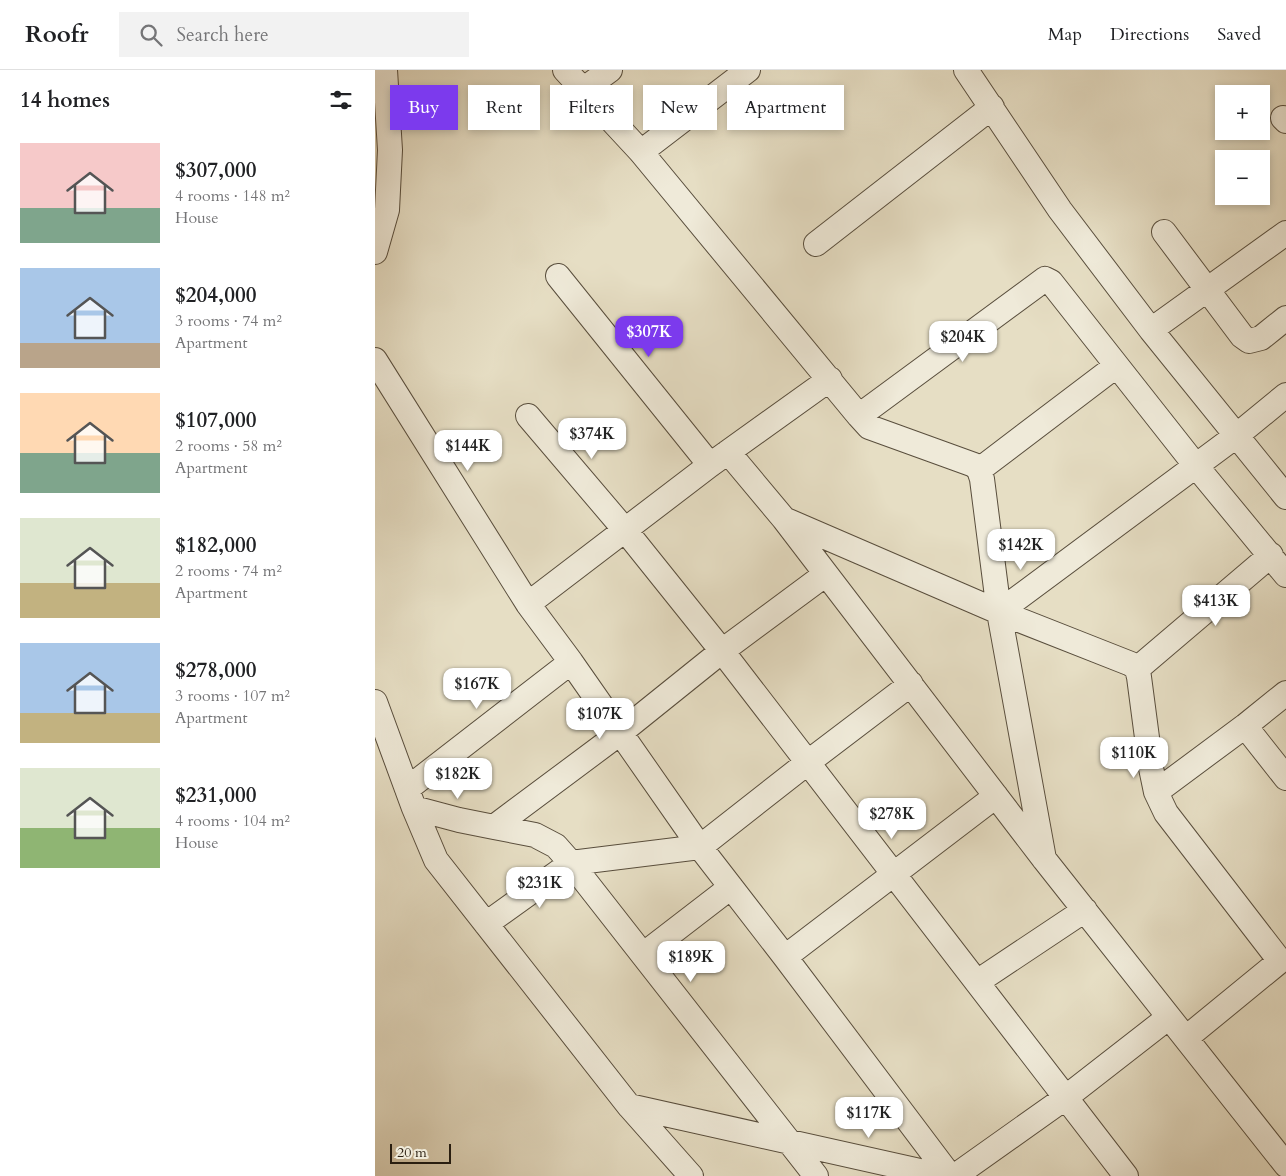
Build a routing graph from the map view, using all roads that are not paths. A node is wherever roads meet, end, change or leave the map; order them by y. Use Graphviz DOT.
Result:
graph roads {
  1 [pos="385,70"];
  2 [pos="565,70"];
  3 [pos="609,70"];
  4 [pos="748,70"];
  5 [pos="972,72"];
  6 [pos="580,85"];
  7 [pos="589,85"];
  8 [pos="991,107"];
  9 [pos="621,130"];
  10 [pos="641,152"];
  11 [pos="1164,232"];
  12 [pos="1286,233"];
  13 [pos="816,244"];
  14 [pos="375,252"];
  15 [pos="558,276"];
  16 [pos="1207,290"];
  17 [pos="1286,318"];
  18 [pos="1151,330"];
  19 [pos="375,360"];
  20 [pos="1116,366"];
  21 [pos="829,379"];
  22 [pos="1286,395"];
  23 [pos="528,416"];
  24 [pos="859,416"];
  25 [pos="1236,436"];
  26 [pos="719,459"];
  27 [pos="1196,466"];
  28 [pos="979,470"];
  29 [pos="1286,497"];
  30 [pos="784,519"];
  31 [pos="625,530"];
  32 [pos="1271,555"];
  33 [pos="826,574"];
  34 [pos="1286,575"];
  35 [pos="528,604"];
  36 [pos="999,612"];
  37 [pos="722,650"];
  38 [pos="571,662"];
  39 [pos="1137,669"];
  40 [pos="911,684"];
  41 [pos="1286,693"];
  42 [pos="375,702"];
  43 [pos="1245,726"];
  44 [pos="620,734"];
  45 [pos="807,762"];
  46 [pos="1286,778"];
  47 [pos="1157,792"];
  48 [pos="996,796"];
  49 [pos="410,798"];
  50 [pos="494,827"];
  51 [pos="700,847"];
  52 [pos="1044,859"];
  53 [pos="571,863"];
  54 [pos="893,874"];
  55 [pos="731,887"];
  56 [pos="1085,910"];
  57 [pos="486,924"];
  58 [pos="643,954"];
  59 [pos="785,957"];
  60 [pos="1284,962"];
  61 [pos="977,982"];
  62 [pos="1169,1017"];
  63 [pos="1186,1038"];
  64 [pos="1065,1098"];
  65 [pos="629,1106"];
  66 [pos="788,1140"];
  67 [pos="1286,1165"];
  68 [pos="691,1176"];
  69 [pos="816,1176"];
  70 [pos="942,1176"];
  71 [pos="950,1176"];
  72 [pos="955,1176"];
  73 [pos="1126,1176"];
  1 -- 14 [label="street"];
  2 -- 6 [label="street"];
  3 -- 7 [label="street"];
  4 -- 10 [label="street"];
  5 -- 8 [label="street"];
  8 -- 13 [label="street"];
  8 -- 18 [label="street"];
  9 -- 10 [label="street"];
  10 -- 21 [label="street"];
  11 -- 16 [label="street"];
  12 -- 16 [label="street"];
  15 -- 26 [label="street"];
  16 -- 17 [label="street"];
  16 -- 18 [label="street"];
  18 -- 25 [label="street"];
  19 -- 35 [label="street"];
  20 -- 24 [label="street"];
  20 -- 27 [label="street"];
  20 -- 28 [label="street"];
  21 -- 24 [label="street"];
  21 -- 26 [label="street"];
  22 -- 25 [label="street"];
  23 -- 31 [label="street"];
  24 -- 28 [label="street"];
  25 -- 27 [label="street"];
  25 -- 29 [label="street"];
  26 -- 30 [label="street"];
  26 -- 31 [label="street"];
  27 -- 32 [label="street"];
  27 -- 36 [label="street"];
  28 -- 36 [label="street"];
  30 -- 33 [label="street"];
  30 -- 36 [label="street"];
  31 -- 35 [label="street"];
  31 -- 37 [label="street"];
  32 -- 34 [label="street"];
  32 -- 39 [label="street"];
  33 -- 37 [label="street"];
  33 -- 40 [label="street"];
  35 -- 38 [label="street"];
  36 -- 39 [label="street"];
  36 -- 52 [label="street"];
  37 -- 44 [label="street"];
  37 -- 45 [label="street"];
  38 -- 44 [label="street"];
  38 -- 49 [label="street"];
  39 -- 47 [label="street"];
  40 -- 45 [label="street"];
  40 -- 48 [label="street"];
  41 -- 43 [label="street"];
  42 -- 49 [label="street"];
  43 -- 46 [label="street"];
  43 -- 47 [label="street"];
  44 -- 50 [label="street"];
  44 -- 51 [label="street"];
  45 -- 51 [label="street"];
  45 -- 54 [label="street"];
  47 -- 60 [label="street"];
  48 -- 52 [label="street"];
  48 -- 54 [label="street"];
  49 -- 50 [label="street"];
  49 -- 57 [label="street"];
  50 -- 53 [label="street"];
  51 -- 53 [label="street"];
  51 -- 55 [label="street"];
  52 -- 56 [label="street"];
  53 -- 57 [label="street"];
  53 -- 58 [label="street"];
  54 -- 59 [label="street"];
  54 -- 61 [label="street"];
  55 -- 58 [label="street"];
  55 -- 59 [label="street"];
  56 -- 61 [label="street"];
  56 -- 62 [label="street"];
  57 -- 65 [label="street"];
  58 -- 66 [label="street"];
  59 -- 71 [label="street"];
  60 -- 63 [label="street"];
  61 -- 64 [label="street"];
  62 -- 63 [label="street"];
  62 -- 64 [label="street"];
  63 -- 67 [label="street"];
  64 -- 72 [label="street"];
  64 -- 73 [label="street"];
  65 -- 66 [label="street"];
  65 -- 68 [label="street"];
  66 -- 69 [label="street"];
  66 -- 70 [label="street"];
}
